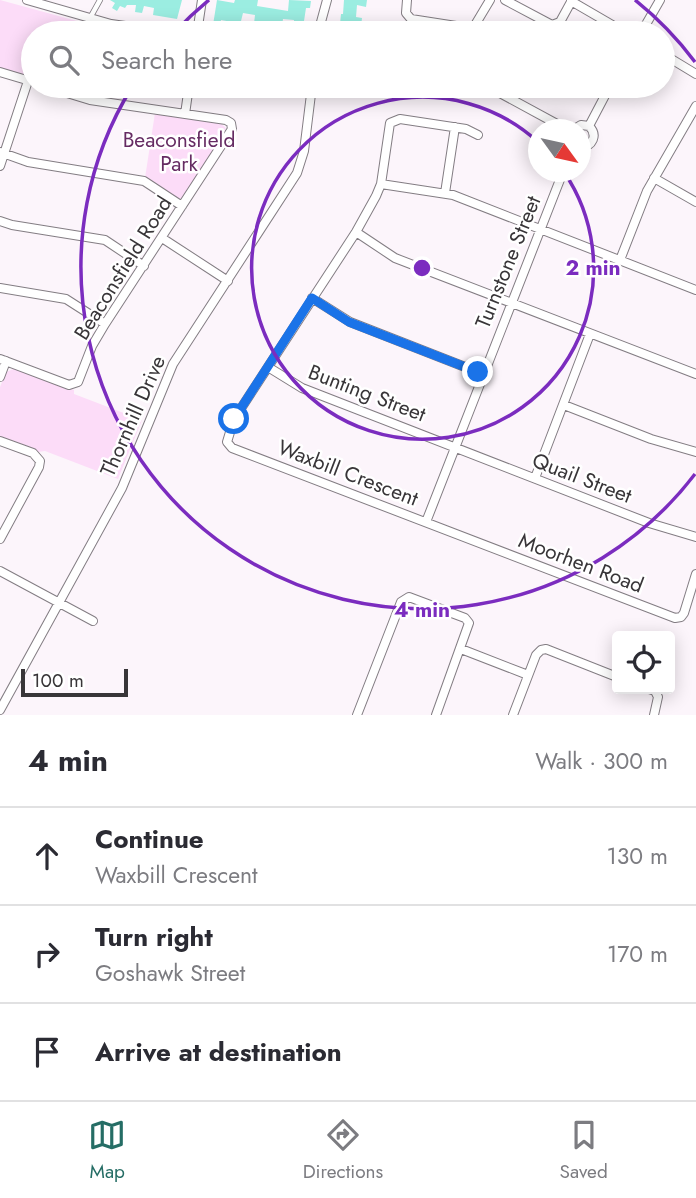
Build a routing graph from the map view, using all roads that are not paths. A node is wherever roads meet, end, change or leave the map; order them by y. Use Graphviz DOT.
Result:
graph roads {
  1 [pos="27,0"];
  2 [pos="100,0"];
  3 [pos="327,0"];
  4 [pos="407,0"];
  5 [pos="490,0"];
  6 [pos="505,0"];
  7 [pos="660,0"];
  8 [pos="572,1"];
  9 [pos="202,2"];
  10 [pos="325,14"];
  11 [pos="90,19"];
  12 [pos="102,21"];
  13 [pos="199,21"];
  14 [pos="322,21"];
  15 [pos="325,21"];
  16 [pos="423,21"];
  17 [pos="477,21"];
  18 [pos="546,21"];
  19 [pos="559,21"];
  20 [pos="606,21"];
  21 [pos="648,21"];
  22 [pos="675,61"];
  23 [pos="0,72"];
  24 [pos="696,74"];
  25 [pos="21,79"];
  26 [pos="25,98"];
  27 [pos="83,98"];
  28 [pos="187,98"];
  29 [pos="312,98"];
  30 [pos="510,98"];
  31 [pos="604,98"];
  32 [pos="695,110"];
  33 [pos="185,114"];
  34 [pos="550,119"];
  35 [pos="591,122"];
  36 [pos="455,127"];
  37 [pos="478,135"];
  38 [pos="3,153"];
  39 [pos="0,166"];
  40 [pos="654,178"];
  41 [pos="559,182"];
  42 [pos="381,184"];
  43 [pos="445,193"];
  44 [pos="696,202"];
  45 [pos="182,206"];
  46 [pos="0,221"];
  47 [pos="540,229"];
  48 [pos="356,232"];
  49 [pos="162,238"];
  50 [pos="620,260"];
  51 [pos="144,266"];
  52 [pos="228,281"];
  53 [pos="0,288"];
  54 [pos="696,290"];
  55 [pos="312,298"];
  56 [pos="510,303"];
  57 [pos="105,324"];
  58 [pos="590,334"];
  59 [pos="3,360"];
  60 [pos="268,367"];
  61 [pos="483,374"];
  62 [pos="696,374"];
  63 [pos="0,377"];
  64 [pos="564,404"];
  65 [pos="0,440"];
  66 [pos="456,447"];
  67 [pos="696,450"];
  68 [pos="535,478"];
  69 [pos="426,522"];
  70 [pos="696,537"];
  71 [pos="0,539"];
  72 [pos="0,571"];
  73 [pos="696,574"];
  74 [pos="59,603"];
  75 [pos="93,621"];
  76 [pos="461,649"];
  77 [pos="528,675"];
  78 [pos="612,675"];
  79 [pos="656,694"];
  80 [pos="0,710"];
  81 [pos="358,715"];
  82 [pos="436,715"];
  83 [pos="513,715"];
  84 [pos="654,715"];
  1 -- 11 [label="street"];
  2 -- 11 [label="lane"];
  3 -- 10 [label="street"];
  4 -- 16 [label="street"];
  5 -- 17 [label="street"];
  6 -- 18 [label="street"];
  7 -- 21 [label="street"];
  8 -- 19 [label="street"];
  8 -- 20 [label="street"];
  9 -- 13 [label="street"];
  10 -- 14 [label="street"];
  10 -- 15 [label="street"];
  11 -- 12 [label="street"];
  22 -- 24 [label="street"];
  23 -- 25 [label="street"];
  26 -- 38 [label="street"];
  27 -- 33 [label="street, Beaconsfield Road"];
  28 -- 33 [label="street"];
  29 -- 52 [label="street, Thornhill Drive"];
  30 -- 34 [label="street"];
  31 -- 35 [label="street"];
  32 -- 40 [label="street"];
  33 -- 45 [label="street, Beaconsfield Road"];
  36 -- 37 [label="street"];
  36 -- 42 [label="street, Waxbill Crescent"];
  36 -- 43 [label="street"];
  38 -- 39 [label="street"];
  38 -- 45 [label="street"];
  40 -- 44 [label="street"];
  40 -- 50 [label="street"];
  41 -- 47 [label="street, Turnstone Street"];
  42 -- 43 [label="street"];
  42 -- 48 [label="street, Waxbill Crescent"];
  43 -- 47 [label="street"];
  45 -- 49 [label="street, Beaconsfield Road"];
  46 -- 51 [label="street"];
  47 -- 50 [label="street"];
  47 -- 56 [label="street, Turnstone Street"];
  48 -- 55 [label="street, Waxbill Crescent"];
  48 -- 56 [label="street"];
  49 -- 51 [label="street, Beaconsfield Road"];
  49 -- 52 [label="street"];
  50 -- 54 [label="street"];
  51 -- 57 [label="street, Beaconsfield Road"];
  52 -- 74 [label="street, Thornhill Drive"];
  53 -- 57 [label="street"];
  55 -- 60 [label="street, Waxbill Crescent"];
  55 -- 61 [label="street"];
  56 -- 58 [label="street"];
  56 -- 61 [label="street, Turnstone Street"];
  57 -- 59 [label="street, Beaconsfield Road"];
  58 -- 62 [label="street"];
  58 -- 64 [label="street"];
  59 -- 63 [label="street"];
  60 -- 66 [label="street, Bunting Street"];
  60 -- 69 [label="street, Waxbill Crescent"];
  61 -- 66 [label="street, Turnstone Street"];
  64 -- 67 [label="street"];
  64 -- 68 [label="street"];
  65 -- 71 [label="street"];
  66 -- 68 [label="street, Quail Street"];
  66 -- 69 [label="street, Turnstone Street"];
  68 -- 70 [label="street, Quail Street"];
  69 -- 73 [label="street, Moorhen Road"];
  72 -- 74 [label="street"];
  74 -- 75 [label="street"];
  74 -- 80 [label="street, Thornhill Drive"];
  76 -- 77 [label="street"];
  76 -- 81 [label="street"];
  76 -- 82 [label="street"];
  77 -- 78 [label="street"];
  77 -- 83 [label="street"];
  79 -- 84 [label="street"];
}
